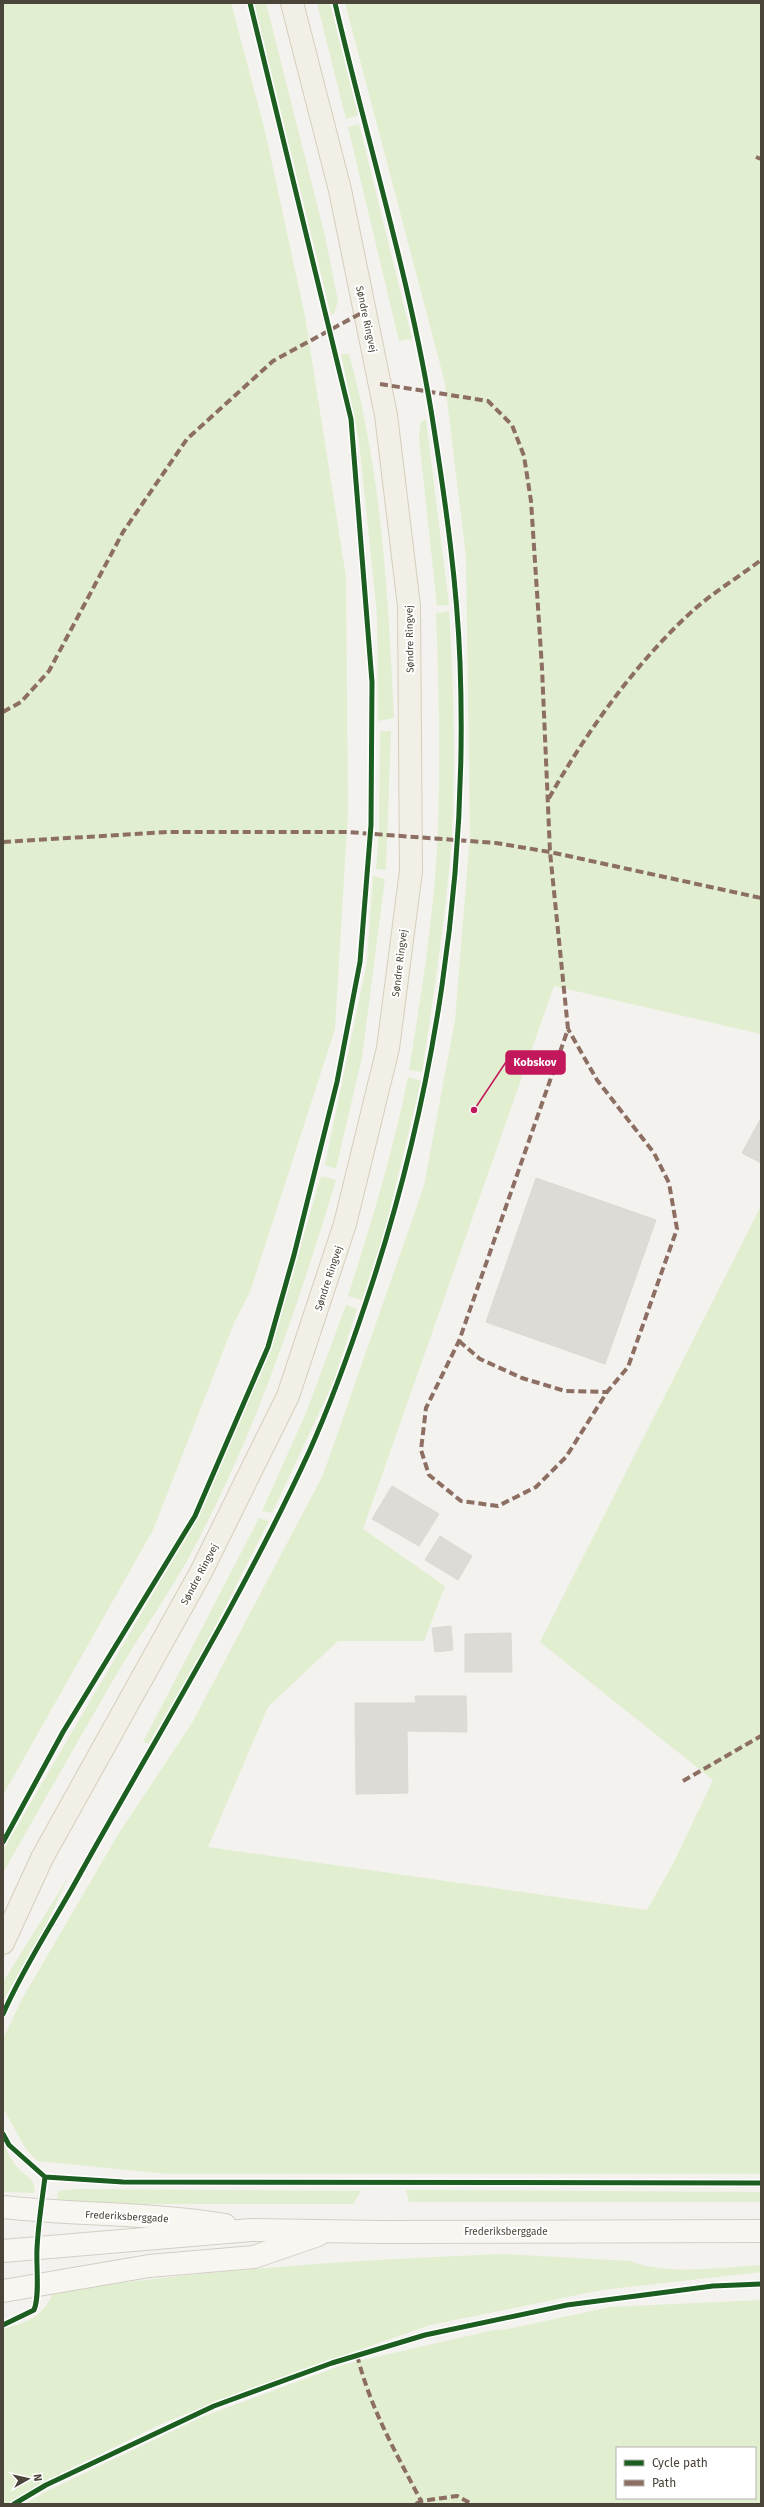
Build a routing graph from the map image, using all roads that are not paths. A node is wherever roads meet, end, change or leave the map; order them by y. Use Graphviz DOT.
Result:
graph roads {
  1 [pos="292,3"];
  2 [pos="42,1858"];
  3 [pos="3,1916"];
  4 [pos="3,1943"];
  5 [pos="3,2207"];
  6 [pos="251,2230"];
  7 [pos="332,2230"];
  8 [pos="761,2231"];
  9 [pos="3,2251"];
  10 [pos="3,2291"];
  1 -- 2 [label="main road, Søndre Ringvej"];
  2 -- 3 [label="main road, Søndre Ringvej"];
  2 -- 4 [label="main road, Søndre Ringvej"];
  5 -- 6 [label="street, Frederiksberggade"];
  6 -- 7 [label="street, Frederiksberggade"];
  6 -- 9 [label="street, Frederiksberggade"];
  7 -- 8 [label="street, Frederiksberggade"];
  7 -- 10 [label="street"];
}
